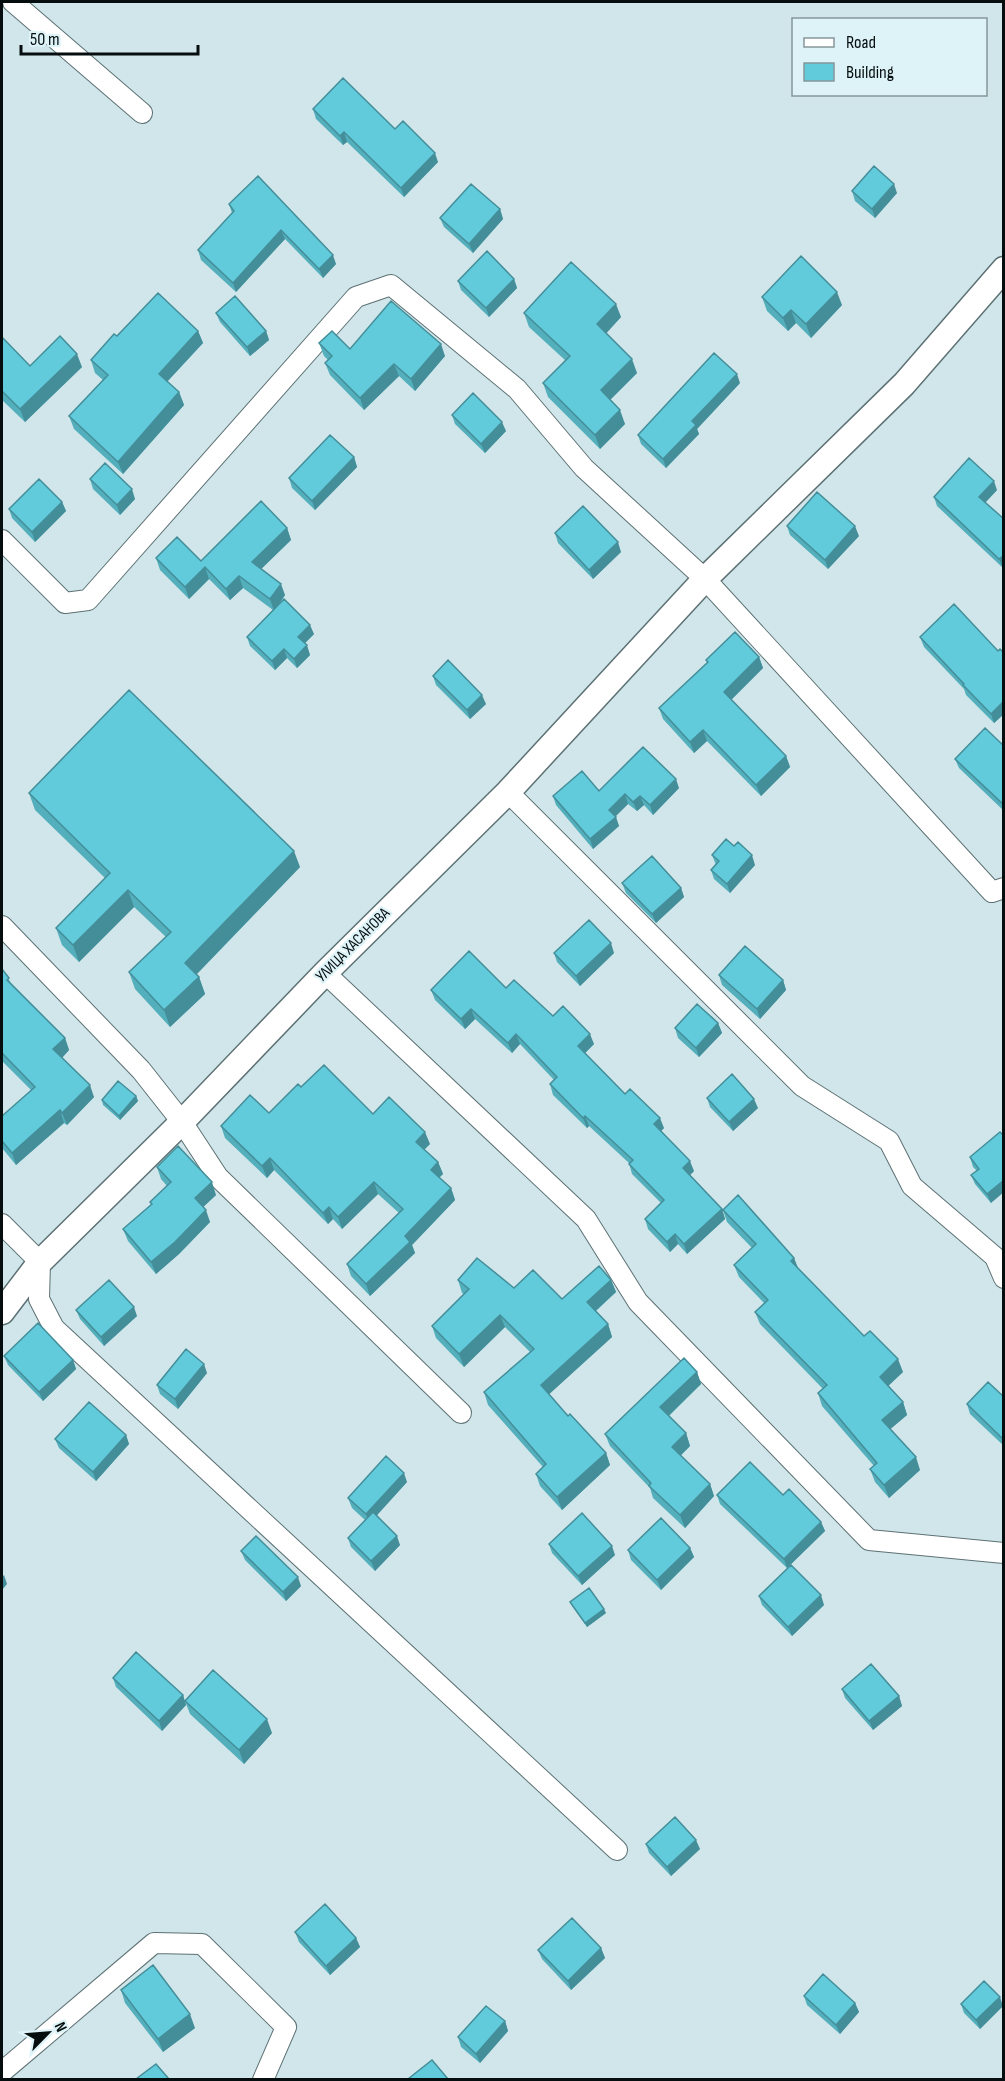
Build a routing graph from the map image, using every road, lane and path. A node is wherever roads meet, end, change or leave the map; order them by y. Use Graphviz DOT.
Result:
graph roads {
  1 [pos="13,2"];
  2 [pos="142,113"];
  3 [pos="1004,269"];
  4 [pos="5,551"];
  5 [pos="705,579"];
  6 [pos="508,792"];
  7 [pos="1000,892"];
  8 [pos="2,926"];
  9 [pos="325,973"];
  10 [pos="182,1122"];
  11 [pos="2,1224"];
  12 [pos="39,1262"];
  13 [pos="1004,1278"];
  14 [pos="2,1312"];
  15 [pos="461,1413"];
  16 [pos="1004,1553"];
  17 [pos="617,1850"];
  18 [pos="2,2072"];
  19 [pos="263,2079"];
  1 -- 2 [label="street"];
  3 -- 5 [label="street, УЛИЦА ХАСАНОВА"];
  4 -- 5 [label="street"];
  5 -- 6 [label="street, УЛИЦА ХАСАНОВА"];
  5 -- 7 [label="street"];
  6 -- 9 [label="street, УЛИЦА ХАСАНОВА"];
  6 -- 13 [label="street"];
  8 -- 10 [label="street"];
  9 -- 10 [label="street, УЛИЦА ХАСАНОВА"];
  9 -- 16 [label="street"];
  10 -- 12 [label="street, УЛИЦА ХАСАНОВА"];
  10 -- 15 [label="street"];
  11 -- 12 [label="street"];
  12 -- 14 [label="street, УЛИЦА ХАСАНОВА"];
  12 -- 17 [label="street"];
  18 -- 19 [label="street"];
}
